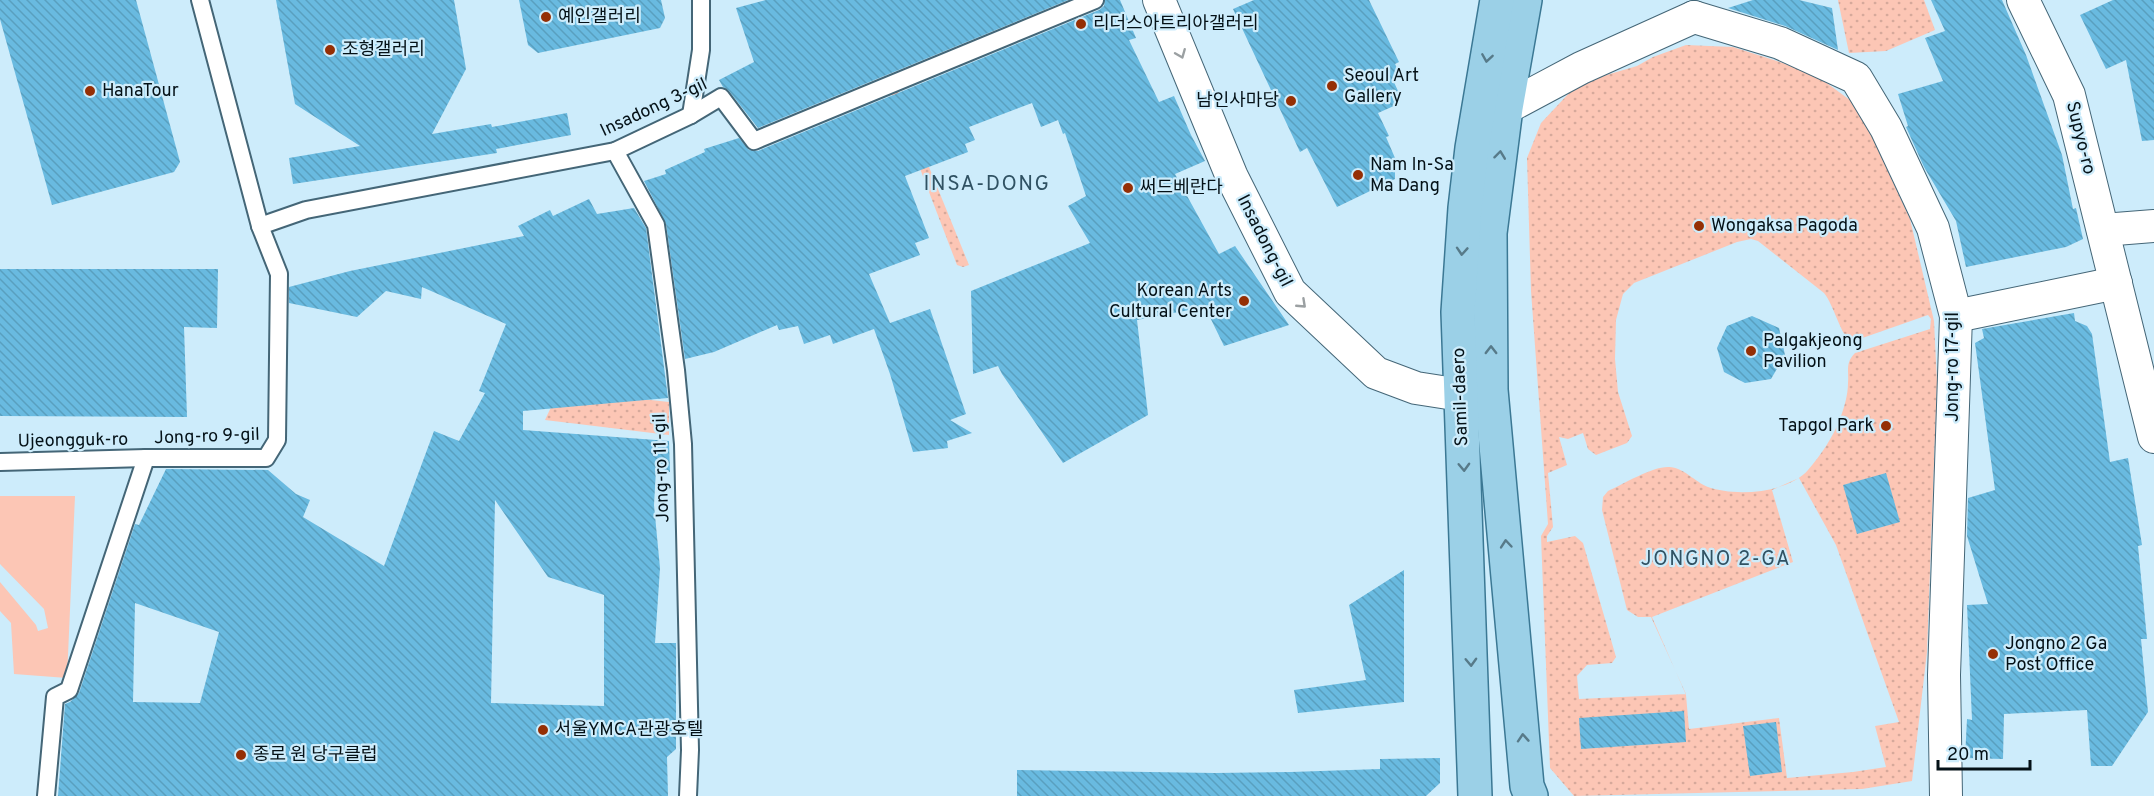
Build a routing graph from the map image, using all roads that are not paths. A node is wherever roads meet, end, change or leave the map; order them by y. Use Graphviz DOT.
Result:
graph roads {
  1 [pos="200,0"];
  2 [pos="701,0"];
  3 [pos="1095,0"];
  4 [pos="1159,0"];
  5 [pos="1497,0"];
  6 [pos="1525,0"];
  7 [pos="2033,3"];
  8 [pos="1696,8"];
  9 [pos="1506,108"];
  10 [pos="691,114"];
  11 [pos="615,151"];
  12 [pos="2154,225"];
  13 [pos="260,226"];
  14 [pos="2103,230"];
  15 [pos="2116,283"];
  16 [pos="1956,316"];
  17 [pos="1461,395"];
  18 [pos="2154,437"];
  19 [pos="146,458"];
  20 [pos="0,462"];
  21 [pos="46,796"];
  22 [pos="687,796"];
  23 [pos="1475,796"];
  24 [pos="1531,796"];
  25 [pos="1946,796"];
  1 -- 13 [label="lane, Jong-ro 9-gil"];
  2 -- 10 [label="lane"];
  3 -- 10 [label="lane, Insadong 3-gil"];
  4 -- 17 [label="street, Insadong-gil, one-way"];
  5 -- 17 [label="main road, Samil-daero, one-way"];
  6 -- 9 [label="main road, Samil-daero"];
  7 -- 14 [label="street, Supyo-ro"];
  8 -- 9 [label="street"];
  8 -- 16 [label="street, Jong-ro 17-gil"];
  24 -- 9 [label="main road, Samil-daero, one-way"];
  10 -- 11 [label="lane, Insadong 3-gil"];
  11 -- 13 [label="lane, Insadong 3-gil"];
  11 -- 22 [label="lane, Jong-ro 11-gil"];
  12 -- 14 [label="street"];
  13 -- 19 [label="lane, Jong-ro 9-gil"];
  14 -- 15 [label="street, Supyo-ro"];
  15 -- 16 [label="street"];
  15 -- 18 [label="street, Supyo-ro"];
  16 -- 25 [label="street, Jong-ro 17-gil"];
  17 -- 23 [label="main road, Samil-daero, one-way"];
  19 -- 20 [label="lane, Ujeongguk-ro"];
  19 -- 21 [label="lane, Jong-ro 9-gil"];
}
